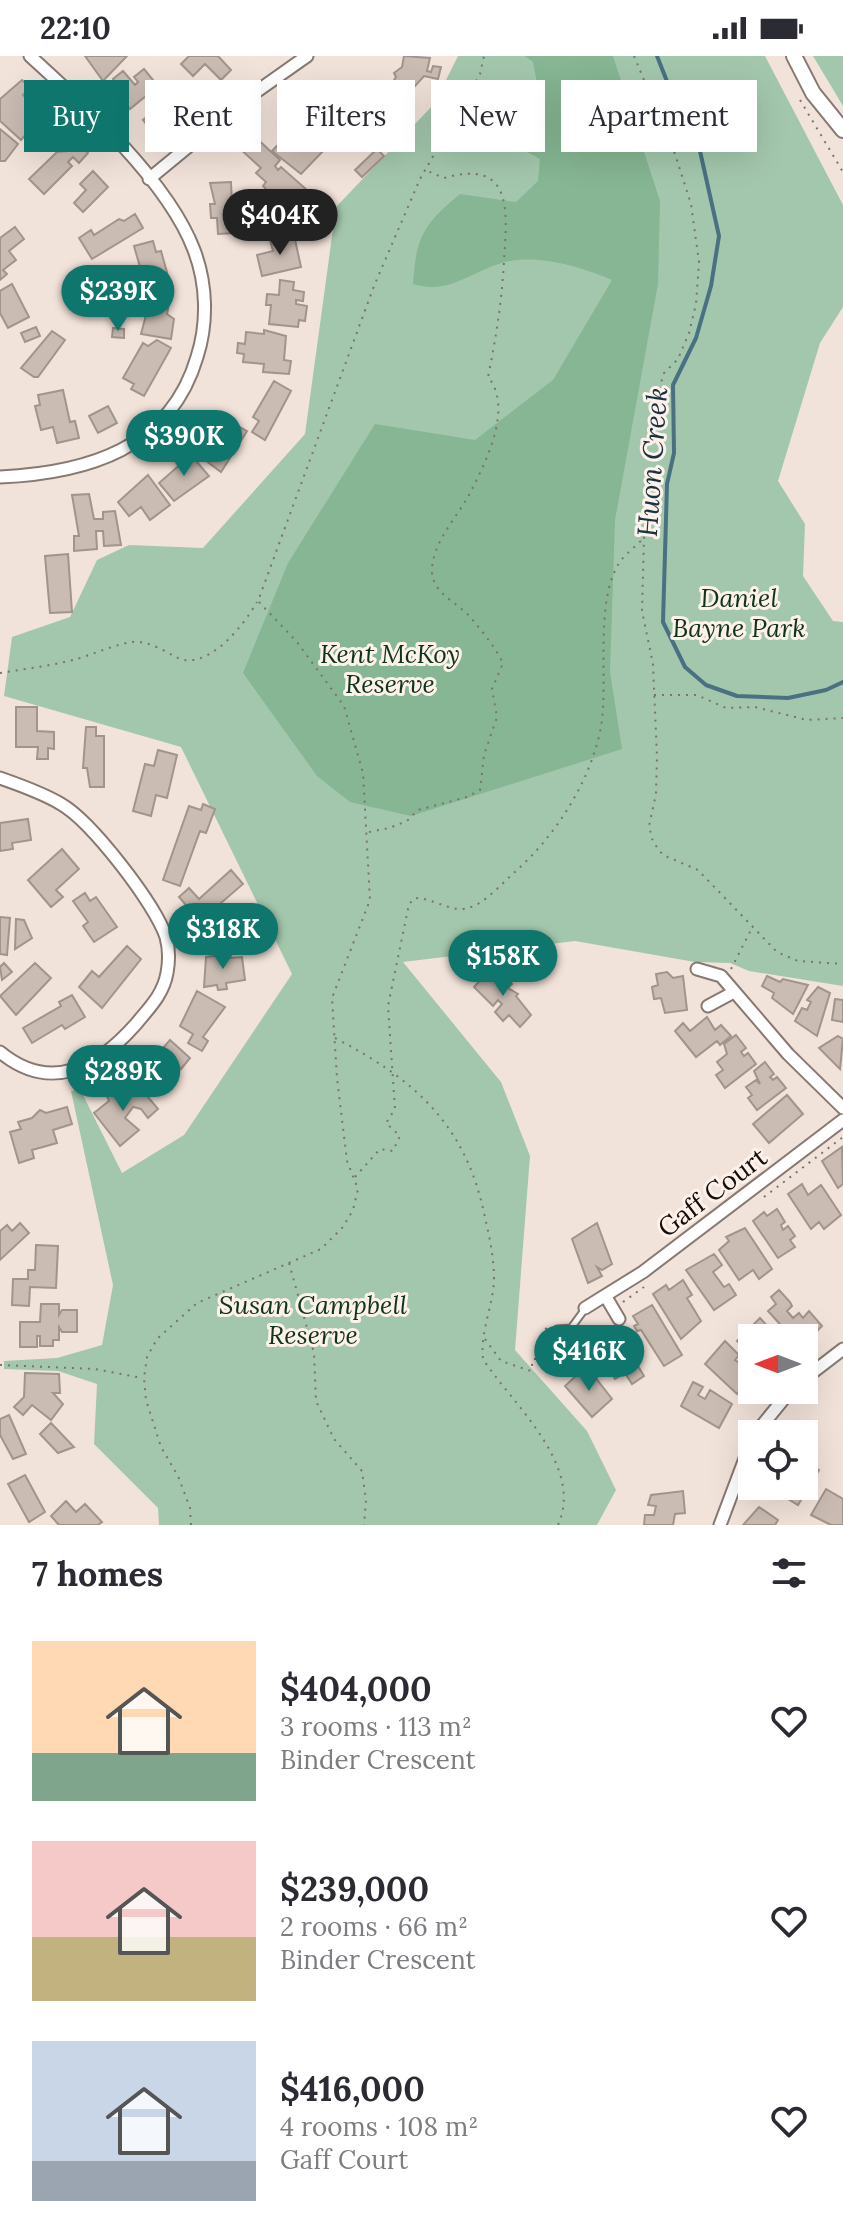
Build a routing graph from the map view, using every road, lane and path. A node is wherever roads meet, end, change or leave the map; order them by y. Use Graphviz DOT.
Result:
graph roads {
  1 [pos="30,56"];
  2 [pos="307,56"];
  3 [pos="484,56"];
  4 [pos="634,56"];
  5 [pos="794,56"];
  6 [pos="798,96"];
  7 [pos="843,130"];
  8 [pos="425,170"];
  9 [pos="843,172"];
  10 [pos="149,179"];
  11 [pos="0,477"];
  12 [pos="644,538"];
  13 [pos="258,601"];
  14 [pos="0,673"];
  15 [pos="653,695"];
  16 [pos="843,718"];
  17 [pos="0,778"];
  18 [pos="368,832"];
  19 [pos="753,927"];
  20 [pos="843,964"];
  21 [pos="697,969"];
  22 [pos="725,980"];
  23 [pos="734,992"];
  24 [pos="708,1006"];
  25 [pos="334,1038"];
  26 [pos="0,1052"];
  27 [pos="391,1072"];
  28 [pos="843,1108"];
  29 [pos="843,1120"];
  30 [pos="354,1178"];
  31 [pos="289,1263"];
  32 [pos="606,1297"];
  33 [pos="585,1308"];
  34 [pos="619,1319"];
  35 [pos="557,1329"];
  36 [pos="484,1338"];
  37 [pos="843,1349"];
  38 [pos="0,1365"];
  39 [pos="818,1368"];
  40 [pos="144,1378"];
  41 [pos="780,1404"];
  42 [pos="766,1420"];
  43 [pos="738,1477"];
  44 [pos="191,1525"];
  45 [pos="364,1525"];
  46 [pos="558,1525"];
  47 [pos="720,1525"];
  1 -- 10 [label="street"];
  2 -- 10 [label="street"];
  3 -- 8 [label="path"];
  4 -- 12 [label="path"];
  5 -- 7 [label="street"];
  6 -- 9 [label="path"];
  8 -- 13 [label="path"];
  8 -- 18 [label="path"];
  10 -- 11 [label="street"];
  12 -- 15 [label="path"];
  12 -- 27 [label="path"];
  13 -- 14 [label="path"];
  13 -- 18 [label="path"];
  15 -- 16 [label="path"];
  15 -- 19 [label="path"];
  17 -- 26 [label="street"];
  18 -- 25 [label="path"];
  19 -- 20 [label="path"];
  19 -- 22 [label="path"];
  21 -- 22 [label="street"];
  22 -- 23 [label="street"];
  23 -- 24 [label="street"];
  23 -- 28 [label="street"];
  25 -- 27 [label="path"];
  25 -- 30 [label="path"];
  27 -- 30 [label="path"];
  27 -- 36 [label="path"];
  29 -- 32 [label="street, Gaff Court"];
  30 -- 31 [label="path"];
  31 -- 40 [label="path"];
  31 -- 45 [label="path"];
  32 -- 33 [label="street, Gaff Court"];
  32 -- 34 [label="street"];
  33 -- 35 [label="lane, Gaff Court"];
  35 -- 36 [label="path"];
  36 -- 46 [label="path"];
  37 -- 39 [label="street"];
  38 -- 40 [label="path"];
  40 -- 44 [label="path"];
  41 -- 42 [label="street"];
  43 -- 47 [label="street"];
}
